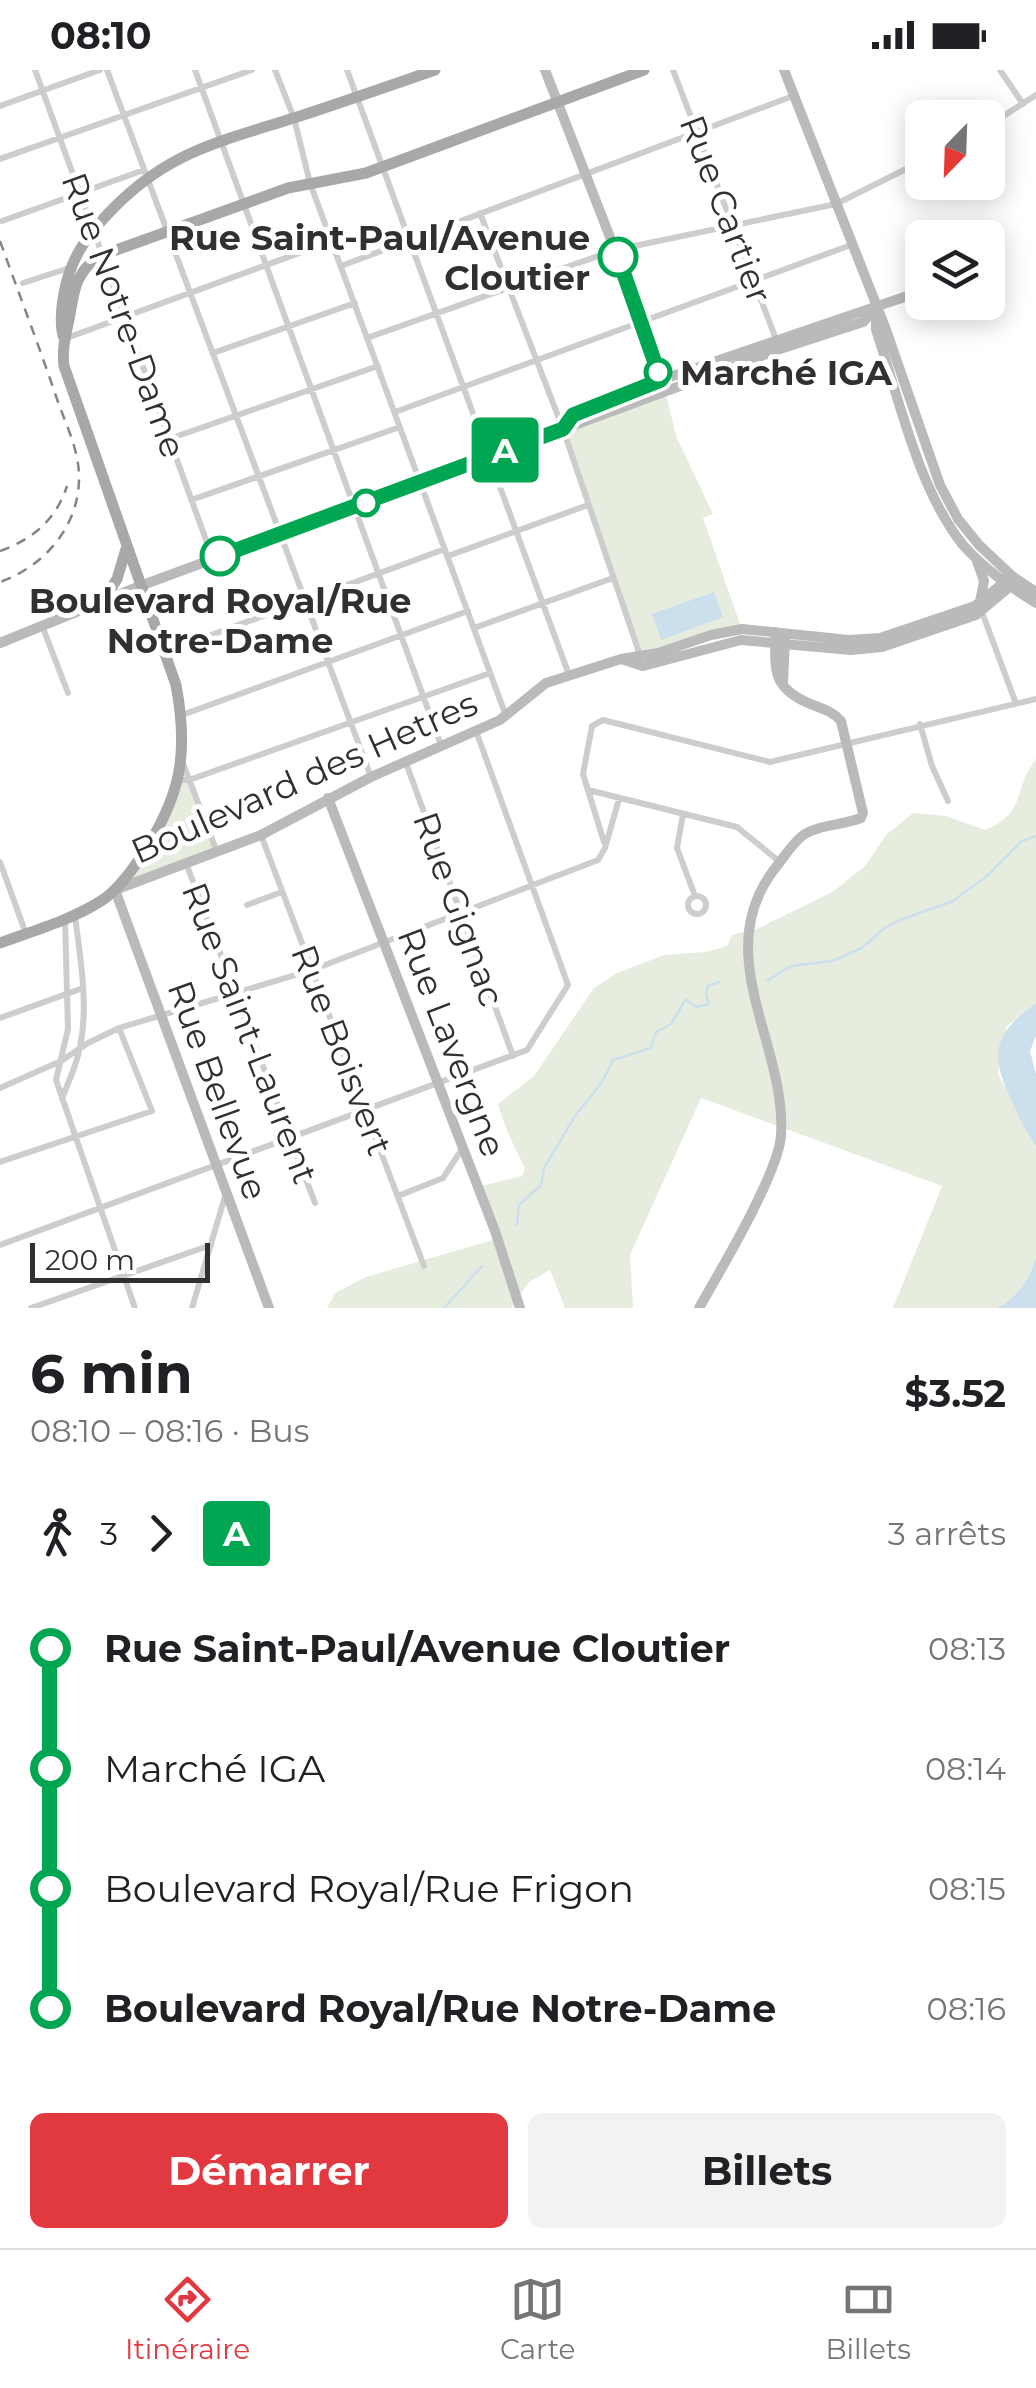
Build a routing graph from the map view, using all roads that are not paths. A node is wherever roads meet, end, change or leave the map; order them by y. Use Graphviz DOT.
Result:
graph roads {
  1 [pos="35,70"];
  2 [pos="103,70"];
  3 [pos="195,70"];
  4 [pos="252,70"];
  5 [pos="275,70"];
  6 [pos="347,70"];
  7 [pos="435,70"];
  8 [pos="546,70"];
  9 [pos="644,70"];
  10 [pos="672,70"];
  11 [pos="1000,70"];
  12 [pos="787,71"];
  13 [pos="202,88"];
  14 [pos="43,90"];
  15 [pos="1036,95"];
  16 [pos="794,96"];
  17 [pos="357,98"];
  18 [pos="558,103"];
  19 [pos="1024,104"];
  20 [pos="0,106"];
  21 [pos="124,115"];
  22 [pos="1005,116"];
  23 [pos="294,118"];
  24 [pos="697,133"];
  25 [pos="60,138"];
  26 [pos="221,140"];
  27 [pos="0,158"];
  28 [pos="382,166"];
  29 [pos="905,169"];
  30 [pos="146,173"];
  31 [pos="585,175"];
  32 [pos="310,183"];
  33 [pos="80,192"];
  34 [pos="244,204"];
  35 [pos="836,204"];
  36 [pos="480,214"];
  37 [pos="2,221"];
  38 [pos="732,225"];
  39 [pos="93,230"];
  40 [pos="168,233"];
  41 [pos="410,240"];
  42 [pos="332,241"];
  43 [pos="852,245"];
  44 [pos="615,250"];
  45 [pos="103,256"];
  46 [pos="266,265"];
  47 [pos="341,266"];
  48 [pos="70,267"];
  49 [pos="754,281"];
  50 [pos="23,282"];
  51 [pos="508,288"];
  52 [pos="190,293"];
  53 [pos="905,297"];
  54 [pos="355,303"];
  55 [pos="876,308"];
  56 [pos="436,312"];
  57 [pos="125,317"];
  58 [pos="640,321"];
  59 [pos="288,326"];
  60 [pos="63,338"];
  61 [pos="367,338"];
  62 [pos="778,344"];
  63 [pos="213,353"];
  64 [pos="536,360"];
  65 [pos="378,366"];
  66 [pos="663,386"];
  67 [pos="464,387"];
  68 [pos="311,388"];
  69 [pos="394,412"];
  70 [pos="236,416"];
  71 [pos="400,426"];
  72 [pos="563,429"];
  73 [pos="170,439"];
  74 [pos="334,450"];
  75 [pos="489,456"];
  76 [pos="259,477"];
  77 [pos="420,482"];
  78 [pos="192,500"];
  79 [pos="588,505"];
  80 [pos="354,507"];
  81 [pos="517,531"];
  82 [pos="280,534"];
  83 [pos="126,549"];
  84 [pos="446,553"];
  85 [pos="976,558"];
  86 [pos="213,559"];
  87 [pos="378,574"];
  88 [pos="613,578"];
  89 [pos="1009,579"];
  90 [pos="140,586"];
  91 [pos="1036,592"];
  92 [pos="305,600"];
  93 [pos="102,601"];
  94 [pos="1036,602"];
  95 [pos="543,603"];
  96 [pos="981,607"];
  97 [pos="468,610"];
  98 [pos="43,628"];
  99 [pos="474,628"];
  100 [pos="402,636"];
  101 [pos="780,638"];
  102 [pos="0,643"];
  103 [pos="163,653"];
  104 [pos="641,661"];
  105 [pos="328,662"];
  106 [pos="490,673"];
  107 [pos="569,675"];
  108 [pos="68,693"];
  109 [pos="424,696"];
  110 [pos="1036,699"];
  111 [pos="1016,701"];
  112 [pos="182,715"];
  113 [pos="506,716"];
  114 [pos="351,722"];
  115 [pos="920,724"];
  116 [pos="476,730"];
  117 [pos="848,742"];
  118 [pos="441,745"];
  119 [pos="406,762"];
  120 [pos="371,777"];
  121 [pos="184,780"];
  122 [pos="586,790"];
  123 [pos="328,798"];
  124 [pos="619,799"];
  125 [pos="948,800"];
  126 [pos="683,814"];
  127 [pos="261,834"];
  128 [pos="605,848"];
  129 [pos="217,852"];
  130 [pos="0,862"];
  131 [pos="780,862"];
  132 [pos="186,863"];
  133 [pos="530,884"];
  134 [pos="115,890"];
  135 [pos="282,892"];
  136 [pos="694,896"];
  137 [pos="247,905"];
  138 [pos="461,913"];
  139 [pos="70,916"];
  140 [pos="26,934"];
  141 [pos="384,943"];
  142 [pos="0,944"];
  143 [pos="312,970"];
  144 [pos="84,988"];
  145 [pos="235,992"];
  146 [pos="68,993"];
  147 [pos="162,1015"];
  148 [pos="0,1018"];
  149 [pos="119,1028"];
  150 [pos="80,1047"];
  151 [pos="513,1056"];
  152 [pos="60,1061"];
  153 [pos="437,1082"];
  154 [pos="0,1088"];
  155 [pos="62,1100"];
  156 [pos="365,1110"];
  157 [pos="74,1136"];
  158 [pos="290,1138"];
  159 [pos="464,1147"];
  160 [pos="0,1162"];
  161 [pos="216,1165"];
  162 [pos="226,1192"];
  163 [pos="398,1196"];
  164 [pos="315,1204"];
  165 [pos="100,1208"];
  166 [pos="0,1245"];
  167 [pos="211,1245"];
  168 [pos="424,1266"];
  169 [pos="124,1276"];
  170 [pos="31,1308"];
  171 [pos="135,1308"];
  172 [pos="192,1308"];
  173 [pos="268,1308"];
  174 [pos="520,1308"];
  175 [pos="699,1308"];
  1 -- 14 [label="street, Rue Notre-Dame"];
  2 -- 14 [label="street"];
  2 -- 21 [label="street"];
  3 -- 13 [label="street"];
  4 -- 13 [label="street"];
  5 -- 23 [label="street"];
  6 -- 17 [label="street"];
  7 -- 17 [label="main road"];
  8 -- 18 [label="street"];
  9 -- 18 [label="main road"];
  10 -- 24 [label="street, Rue Cartier"];
  11 -- 19 [label="street"];
  12 -- 16 [label="street"];
  13 -- 21 [label="street"];
  13 -- 26 [label="street"];
  14 -- 20 [label="street"];
  14 -- 25 [label="street, Rue Notre-Dame"];
  15 -- 19 [label="street"];
  16 -- 24 [label="street"];
  16 -- 35 [label="street"];
  17 -- 23 [label="main road"];
  17 -- 28 [label="street"];
  18 -- 28 [label="main road"];
  18 -- 31 [label="street"];
  19 -- 22 [label="street"];
  21 -- 25 [label="street"];
  21 -- 30 [label="street"];
  23 -- 26 [label="main road"];
  23 -- 32 [label="street"];
  24 -- 31 [label="street"];
  24 -- 38 [label="street, Rue Cartier"];
  25 -- 27 [label="street"];
  25 -- 33 [label="street, Rue Notre-Dame"];
  26 -- 30 [label="main road"];
  26 -- 34 [label="street"];
  28 -- 32 [label="main road"];
  28 -- 41 [label="street"];
  29 -- 35 [label="street"];
  30 -- 33 [label="street"];
  30 -- 39 [label="main road"];
  30 -- 40 [label="street"];
  31 -- 36 [label="street"];
  31 -- 44 [label="street"];
  32 -- 34 [label="main road"];
  32 -- 42 [label="street"];
  33 -- 37 [label="street"];
  33 -- 39 [label="street, Rue Notre-Dame"];
  34 -- 40 [label="main road"];
  34 -- 46 [label="street"];
  35 -- 38 [label="street"];
  35 -- 43 [label="street"];
  36 -- 41 [label="street"];
  36 -- 51 [label="street"];
  38 -- 44 [label="street"];
  38 -- 49 [label="street, Rue Cartier"];
  39 -- 45 [label="street, Rue Notre-Dame"];
  39 -- 48 [label="main road"];
  40 -- 45 [label="main road"];
  40 -- 52 [label="street"];
  41 -- 47 [label="street"];
  41 -- 56 [label="street"];
  42 -- 46 [label="street"];
  42 -- 47 [label="street"];
  43 -- 49 [label="street"];
  43 -- 55 [label="street"];
  44 -- 51 [label="street"];
  44 -- 58 [label="street"];
  45 -- 57 [label="street, Rue Notre-Dame"];
  45 -- 60 [label="main road"];
  46 -- 52 [label="street"];
  46 -- 59 [label="street"];
  47 -- 54 [label="street"];
  48 -- 50 [label="street"];
  48 -- 60 [label="main road"];
  49 -- 58 [label="street"];
  49 -- 62 [label="street, Rue Cartier"];
  51 -- 56 [label="street"];
  51 -- 64 [label="street"];
  52 -- 57 [label="street"];
  52 -- 63 [label="street"];
  53 -- 55 [label="street"];
  54 -- 59 [label="street"];
  54 -- 61 [label="street"];
  55 -- 62 [label="street"];
  55 -- 85 [label="street"];
  55 -- 89 [label="street"];
  56 -- 61 [label="street"];
  56 -- 67 [label="street"];
  57 -- 60 [label="street"];
  57 -- 73 [label="street, Rue Notre-Dame"];
  58 -- 64 [label="street"];
  58 -- 66 [label="street"];
  59 -- 63 [label="street"];
  59 -- 68 [label="street"];
  60 -- 83 [label="main road"];
  61 -- 65 [label="street"];
  62 -- 66 [label="street"];
  63 -- 70 [label="street"];
  64 -- 67 [label="street"];
  64 -- 72 [label="street"];
  65 -- 68 [label="street"];
  65 -- 69 [label="street"];
  66 -- 72 [label="street"];
  67 -- 69 [label="street"];
  67 -- 75 [label="street"];
  68 -- 70 [label="street"];
  68 -- 74 [label="street"];
  69 -- 71 [label="street"];
  70 -- 73 [label="street"];
  70 -- 76 [label="street"];
  71 -- 74 [label="street"];
  71 -- 77 [label="street"];
  72 -- 75 [label="street"];
  72 -- 79 [label="street"];
  73 -- 78 [label="street, Rue Notre-Dame"];
  74 -- 76 [label="street"];
  74 -- 80 [label="street"];
  75 -- 77 [label="street"];
  75 -- 81 [label="street"];
  76 -- 78 [label="street"];
  76 -- 82 [label="street"];
  77 -- 80 [label="street"];
  77 -- 84 [label="street"];
  78 -- 86 [label="street, Rue Notre-Dame"];
  79 -- 81 [label="street"];
  79 -- 88 [label="street"];
  80 -- 82 [label="street"];
  80 -- 87 [label="street"];
  81 -- 84 [label="street"];
  81 -- 95 [label="street"];
  82 -- 86 [label="street"];
  82 -- 92 [label="street"];
  83 -- 90 [label="main road"];
  83 -- 93 [label="main road"];
  84 -- 87 [label="street"];
  84 -- 97 [label="street"];
  85 -- 89 [label="street"];
  85 -- 96 [label="street"];
  86 -- 90 [label="street"];
  87 -- 92 [label="street"];
  87 -- 100 [label="street"];
  88 -- 95 [label="street"];
  88 -- 104 [label="street"];
  89 -- 91 [label="street"];
  89 -- 94 [label="street"];
  89 -- 96 [label="street"];
  90 -- 93 [label="street"];
  90 -- 103 [label="main road"];
  92 -- 103 [label="street"];
  92 -- 105 [label="street"];
  93 -- 98 [label="street"];
  95 -- 99 [label="street"];
  95 -- 107 [label="street"];
  96 -- 101 [label="street, Boulevard des Hetres"];
  96 -- 111 [label="street"];
  97 -- 99 [label="street"];
  97 -- 100 [label="street"];
  98 -- 102 [label="street"];
  98 -- 108 [label="street"];
  99 -- 106 [label="street"];
  100 -- 105 [label="street"];
  100 -- 109 [label="street"];
  101 -- 104 [label="street, Boulevard des Hetres"];
  101 -- 117 [label="street"];
  103 -- 112 [label="main road"];
  104 -- 107 [label="street, Boulevard des Hetres"];
  105 -- 112 [label="street"];
  105 -- 114 [label="street"];
  106 -- 109 [label="street"];
  106 -- 113 [label="street"];
  107 -- 113 [label="street, Boulevard des Hetres"];
  109 -- 114 [label="street"];
  109 -- 118 [label="street"];
  110 -- 111 [label="street"];
  111 -- 115 [label="street"];
  112 -- 121 [label="main road"];
  113 -- 116 [label="street, Boulevard des Hetres"];
  114 -- 120 [label="street"];
  114 -- 121 [label="street"];
  115 -- 117 [label="street"];
  115 -- 125 [label="street"];
  116 -- 118 [label="street, Boulevard des Hetres"];
  116 -- 133 [label="street"];
  117 -- 122 [label="street"];
  117 -- 131 [label="street"];
  118 -- 119 [label="street, Boulevard des Hetres"];
  119 -- 120 [label="street, Boulevard des Hetres"];
  119 -- 138 [label="street, Rue Gignac"];
  120 -- 123 [label="street, Boulevard des Hetres"];
  121 -- 129 [label="street"];
  121 -- 134 [label="main road"];
  122 -- 124 [label="street"];
  122 -- 128 [label="street"];
  123 -- 127 [label="street, Boulevard des Hetres"];
  123 -- 141 [label="street, Rue Lavergne"];
  124 -- 126 [label="street"];
  124 -- 128 [label="street"];
  126 -- 131 [label="street"];
  126 -- 136 [label="street"];
  127 -- 129 [label="street, Boulevard des Hetres"];
  127 -- 135 [label="street, Rue Boisvert"];
  128 -- 133 [label="street"];
  129 -- 132 [label="street, Boulevard des Hetres"];
  130 -- 140 [label="street"];
  131 -- 175 [label="street"];
  132 -- 134 [label="street, Boulevard des Hetres"];
  132 -- 145 [label="street, Rue Saint-Laurent"];
  133 -- 138 [label="street"];
  133 -- 151 [label="street"];
  134 -- 139 [label="main road"];
  134 -- 147 [label="street, Rue Bellevue"];
  135 -- 137 [label="street"];
  135 -- 143 [label="street, Rue Boisvert"];
  138 -- 141 [label="street"];
  138 -- 151 [label="street, Rue Gignac"];
  139 -- 140 [label="main road"];
  139 -- 144 [label="street"];
  139 -- 146 [label="street"];
  140 -- 142 [label="main road"];
  141 -- 143 [label="street"];
  141 -- 153 [label="street, Rue Lavergne"];
  143 -- 145 [label="street"];
  143 -- 156 [label="street, Rue Boisvert"];
  144 -- 146 [label="street"];
  144 -- 150 [label="street"];
  145 -- 147 [label="street"];
  145 -- 158 [label="street, Rue Saint-Laurent"];
  146 -- 148 [label="street"];
  146 -- 152 [label="street"];
  147 -- 149 [label="street"];
  147 -- 161 [label="street, Rue Bellevue"];
  149 -- 150 [label="street"];
  149 -- 157 [label="street"];
  150 -- 152 [label="street"];
  150 -- 155 [label="street"];
  151 -- 153 [label="street"];
  152 -- 154 [label="street"];
  152 -- 155 [label="street"];
  153 -- 156 [label="street"];
  153 -- 159 [label="street, Rue Lavergne"];
  155 -- 157 [label="street"];
  156 -- 158 [label="street"];
  156 -- 163 [label="street, Rue Boisvert"];
  157 -- 160 [label="street"];
  157 -- 165 [label="street"];
  158 -- 161 [label="street"];
  158 -- 164 [label="street, Rue Saint-Laurent"];
  159 -- 163 [label="street"];
  159 -- 174 [label="street, Rue Lavergne"];
  161 -- 162 [label="street, Rue Bellevue"];
  161 -- 165 [label="street"];
  162 -- 167 [label="street"];
  162 -- 173 [label="street, Rue Bellevue"];
  163 -- 168 [label="street, Rue Boisvert"];
  165 -- 166 [label="street"];
  165 -- 169 [label="street"];
  167 -- 169 [label="street"];
  167 -- 172 [label="street"];
  169 -- 170 [label="street"];
  169 -- 171 [label="street"];
}
